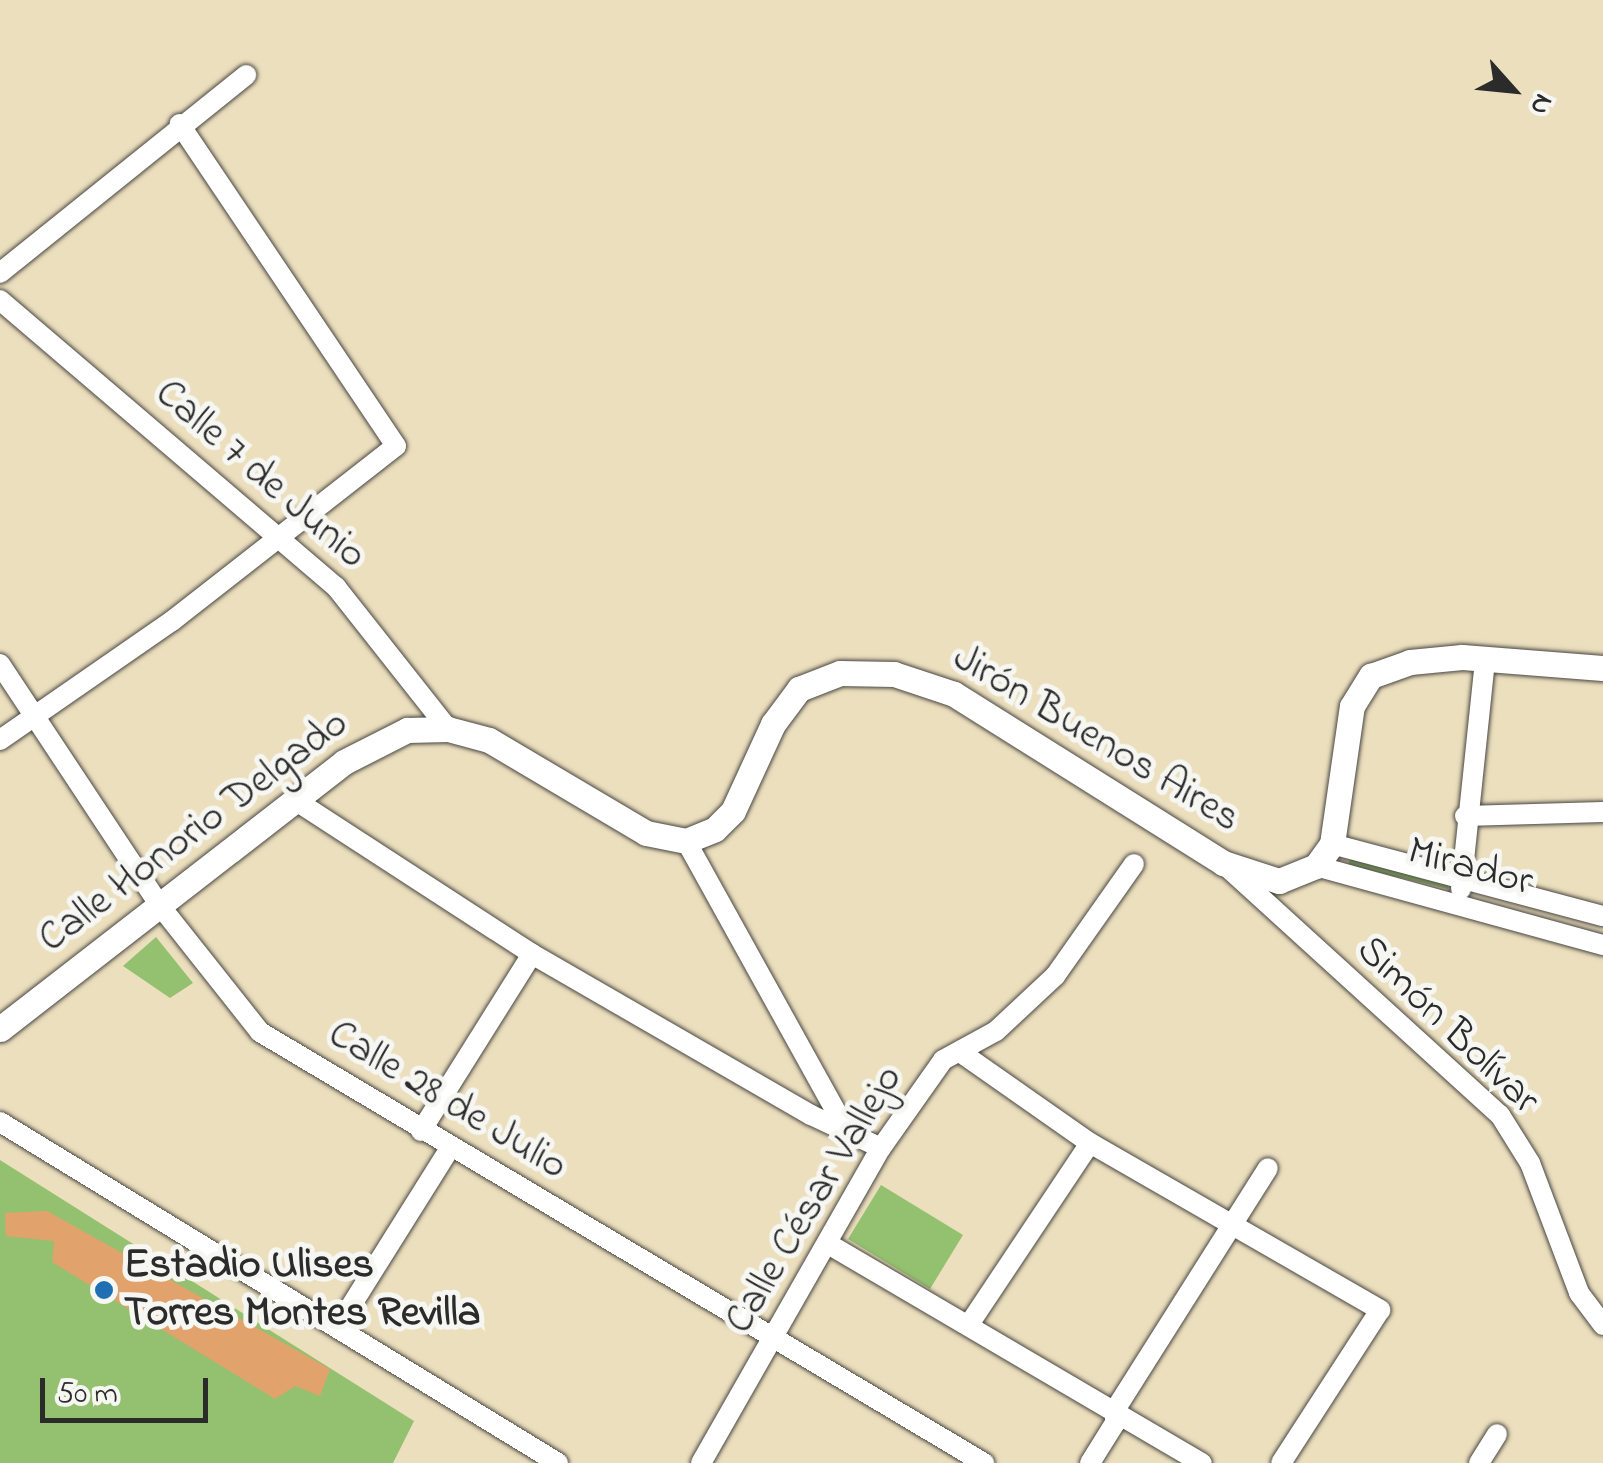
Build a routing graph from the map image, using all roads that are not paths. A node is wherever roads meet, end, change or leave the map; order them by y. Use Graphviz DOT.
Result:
graph roads {
  1 [pos="246,74"];
  2 [pos="180,124"];
  3 [pos="0,273"];
  4 [pos="0,300"];
  5 [pos="276,536"];
  6 [pos="1485,659"];
  7 [pos="0,664"];
  8 [pos="1603,668"];
  9 [pos="35,716"];
  10 [pos="448,730"];
  11 [pos="0,740"];
  12 [pos="298,802"];
  13 [pos="1603,812"];
  14 [pos="1465,816"];
  15 [pos="686,841"];
  16 [pos="1332,844"];
  17 [pos="1223,863"];
  18 [pos="1134,864"];
  19 [pos="1316,866"];
  20 [pos="1463,880"];
  21 [pos="1458,903"];
  22 [pos="161,907"];
  23 [pos="1603,916"];
  24 [pos="1603,945"];
  25 [pos="532,954"];
  26 [pos="0,1029"];
  27 [pos="960,1052"];
  28 [pos="0,1122"];
  29 [pos="844,1126"];
  30 [pos="421,1132"];
  31 [pos="1090,1143"];
  32 [pos="450,1148"];
  33 [pos="881,1148"];
  34 [pos="1268,1168"];
  35 [pos="1234,1228"];
  36 [pos="830,1245"];
  37 [pos="970,1323"];
  38 [pos="1603,1325"];
  39 [pos="339,1326"];
  40 [pos="775,1340"];
  41 [pos="1115,1410"];
  42 [pos="1497,1434"];
  43 [pos="558,1463"];
  44 [pos="701,1463"];
  45 [pos="984,1463"];
  46 [pos="1090,1463"];
  47 [pos="1202,1463"];
  48 [pos="1282,1463"];
  49 [pos="1478,1463"];
  1 -- 2 [label="street"];
  2 -- 3 [label="street"];
  2 -- 5 [label="street"];
  4 -- 5 [label="street, Calle 7 de Junio"];
  5 -- 9 [label="street"];
  5 -- 10 [label="street, Calle 7 de Junio"];
  6 -- 8 [label="street"];
  6 -- 14 [label="street"];
  6 -- 16 [label="street"];
  7 -- 9 [label="street, Calle 28 de Julio"];
  9 -- 11 [label="street"];
  9 -- 22 [label="street, Calle 28 de Julio"];
  10 -- 12 [label="street, Calle Honorio Delgado"];
  10 -- 15 [label="street"];
  12 -- 22 [label="street, Calle Honorio Delgado"];
  12 -- 25 [label="street"];
  13 -- 14 [label="street"];
  14 -- 20 [label="street"];
  15 -- 17 [label="street, Jirón Buenos Aires"];
  15 -- 29 [label="street"];
  16 -- 19 [label="street"];
  16 -- 20 [label="street, Mirador"];
  17 -- 19 [label="street, Jirón Buenos Aires"];
  17 -- 38 [label="street, Simón Bolívar"];
  18 -- 27 [label="street, Calle César Vallejo"];
  19 -- 21 [label="street, Mirador"];
  20 -- 21 [label="street"];
  20 -- 23 [label="street, Mirador"];
  21 -- 24 [label="street, Mirador"];
  22 -- 26 [label="street, Calle Honorio Delgado"];
  22 -- 30 [label="street, Calle 28 de Julio"];
  25 -- 29 [label="street"];
  25 -- 30 [label="street"];
  27 -- 31 [label="street"];
  27 -- 33 [label="street, Calle César Vallejo"];
  28 -- 39 [label="street"];
  29 -- 33 [label="street"];
  30 -- 32 [label="street, Calle 28 de Julio"];
  31 -- 35 [label="street"];
  31 -- 37 [label="street"];
  32 -- 39 [label="street"];
  32 -- 40 [label="street, Calle 28 de Julio"];
  33 -- 36 [label="street, Calle César Vallejo"];
  34 -- 35 [label="street"];
  35 -- 41 [label="street"];
  35 -- 48 [label="street"];
  36 -- 37 [label="street"];
  36 -- 40 [label="street, Calle César Vallejo"];
  37 -- 41 [label="street"];
  39 -- 43 [label="street"];
  40 -- 44 [label="street, Calle César Vallejo"];
  40 -- 45 [label="street, Calle 28 de Julio"];
  41 -- 46 [label="street"];
  41 -- 47 [label="street"];
  42 -- 49 [label="street"];
}
